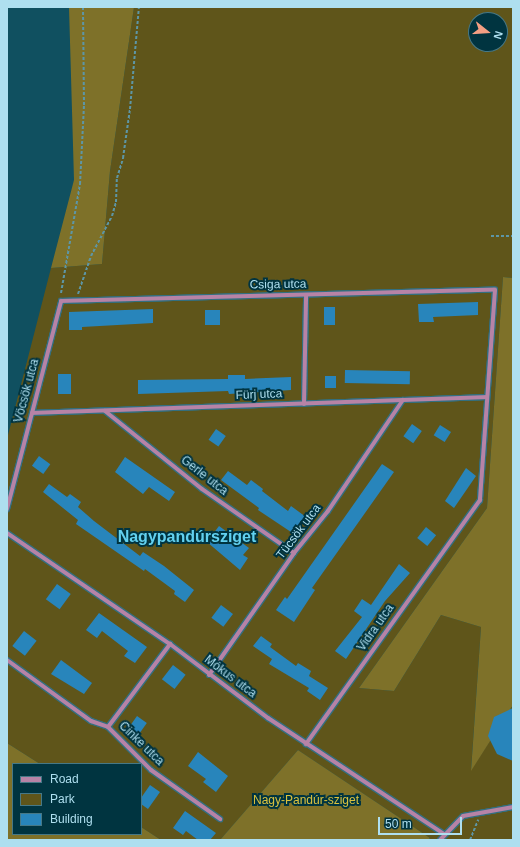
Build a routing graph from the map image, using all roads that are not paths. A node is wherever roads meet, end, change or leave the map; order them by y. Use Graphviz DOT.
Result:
graph roads {
  1 [pos="495,290"];
  2 [pos="306,295"];
  3 [pos="61,301"];
  4 [pos="487,397"];
  5 [pos="403,400"];
  6 [pos="304,404"];
  7 [pos="104,411"];
  8 [pos="32,413"];
  9 [pos="7,509"];
  10 [pos="7,533"];
  11 [pos="294,553"];
  12 [pos="170,644"];
  13 [pos="7,660"];
  14 [pos="209,675"];
  15 [pos="108,727"];
  16 [pos="306,744"];
  17 [pos="513,807"];
  18 [pos="220,819"];
  19 [pos="444,834"];
  20 [pos="440,840"];
  1 -- 2 [label="street, Csiga utca"];
  1 -- 4 [label="street, Vidra utca"];
  2 -- 3 [label="street, Csiga utca"];
  2 -- 6 [label="street"];
  3 -- 8 [label="street, Vöcsök utca"];
  4 -- 5 [label="street, Fürj utca"];
  4 -- 16 [label="street, Vidra utca"];
  5 -- 6 [label="street, Fürj utca"];
  5 -- 11 [label="street, Tücsök utca"];
  6 -- 7 [label="street, Fürj utca"];
  7 -- 8 [label="street, Fürj utca"];
  7 -- 11 [label="street, Gerle utca"];
  8 -- 9 [label="street, Vöcsök utca"];
  10 -- 12 [label="street, Mókus utca"];
  11 -- 14 [label="street, Tücsök utca"];
  12 -- 14 [label="street, Mókus utca"];
  12 -- 15 [label="street"];
  13 -- 15 [label="street, Cinke utca"];
  14 -- 16 [label="street, Mókus utca"];
  15 -- 18 [label="street, Cinke utca"];
  16 -- 19 [label="street, Mókus utca"];
  17 -- 19 [label="street"];
  19 -- 20 [label="street"];
}
